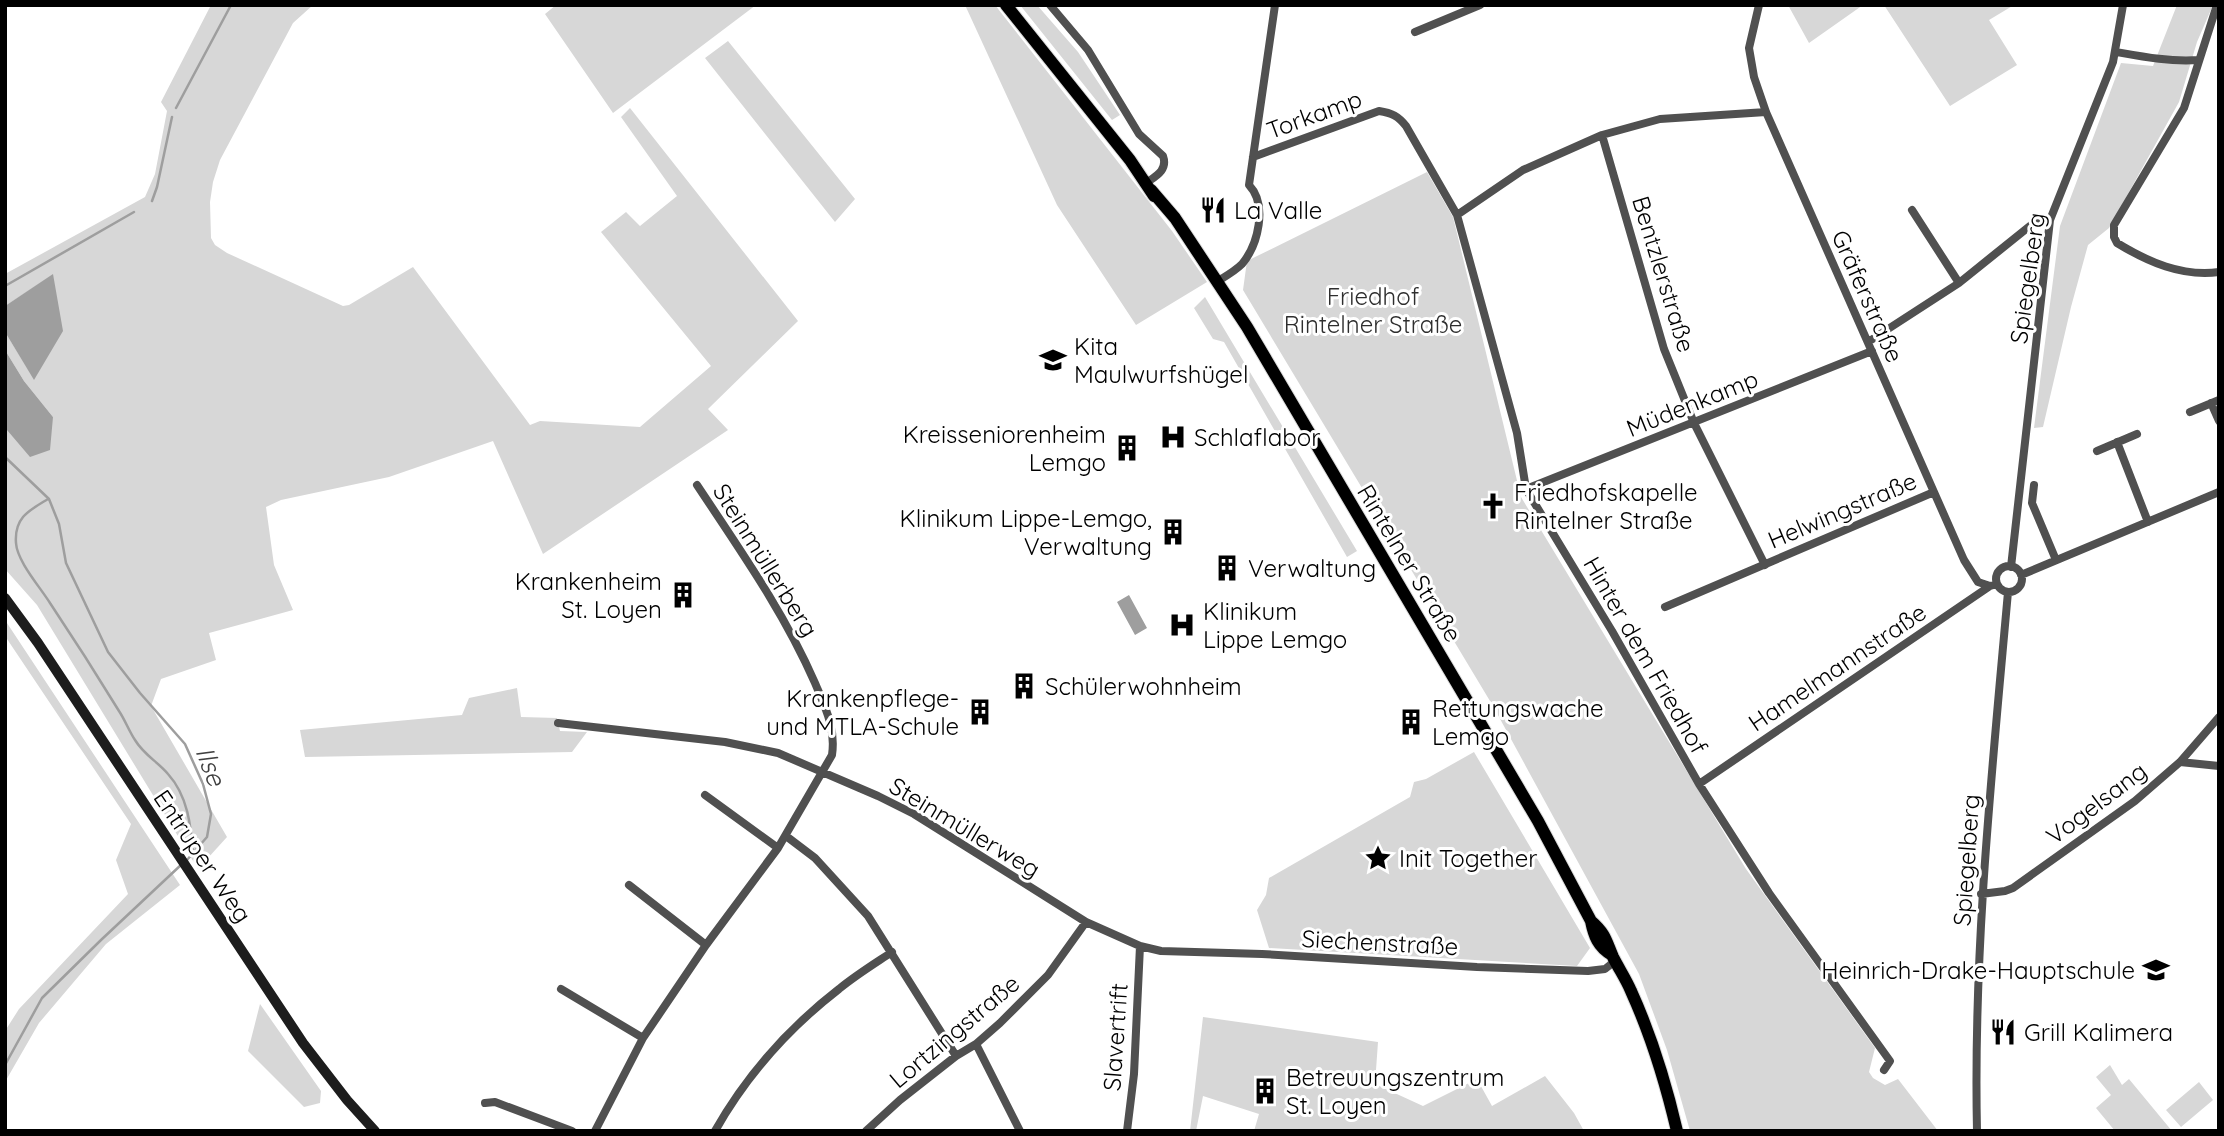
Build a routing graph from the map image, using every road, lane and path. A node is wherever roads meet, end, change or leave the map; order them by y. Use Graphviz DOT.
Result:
graph roads {
  1 [pos="1006,5"];
  2 [pos="1050,5"];
  3 [pos="1275,5"];
  4 [pos="1480,5"];
  5 [pos="1759,5"];
  6 [pos="2123,5"];
  7 [pos="2217,5"];
  8 [pos="2214,27"];
  9 [pos="1415,32"];
  10 [pos="2116,52"];
  11 [pos="2199,60"];
  12 [pos="1766,112"];
  13 [pos="1602,135"];
  14 [pos="1253,157"];
  15 [pos="1149,187"];
  16 [pos="1912,210"];
  17 [pos="1457,215"];
  18 [pos="2050,220"];
  19 [pos="2219,272"];
  20 [pos="1218,281"];
  21 [pos="1959,283"];
  22 [pos="1870,347"];
  23 [pos="2215,401"];
  24 [pos="2190,412"];
  25 [pos="2219,421"];
  26 [pos="1694,423"];
  27 [pos="2137,433"];
  28 [pos="2117,442"];
  29 [pos="2097,451"];
  30 [pos="697,485"];
  31 [pos="2034,485"];
  32 [pos="1526,489"];
  33 [pos="1934,492"];
  34 [pos="2219,492"];
  35 [pos="2148,522"];
  36 [pos="2056,559"];
  37 [pos="1765,565"];
  38 [pos="2011,566"];
  39 [pos="2021,575"];
  40 [pos="1994,585"];
  41 [pos="2008,592"];
  42 [pos="5,598"];
  43 [pos="1665,607"];
  44 [pos="2219,717"];
  45 [pos="558,723"];
  46 [pos="2180,762"];
  47 [pos="2219,766"];
  48 [pos="822,772"];
  49 [pos="1699,783"];
  50 [pos="705,795"];
  51 [pos="786,836"];
  52 [pos="778,848"];
  53 [pos="629,885"];
  54 [pos="1981,894"];
  55 [pos="1086,922"];
  56 [pos="706,945"];
  57 [pos="1140,946"];
  58 [pos="892,952"];
  59 [pos="1614,958"];
  60 [pos="561,989"];
  61 [pos="643,1038"];
  62 [pos="976,1044"];
  63 [pos="956,1056"];
  64 [pos="1884,1070"];
  65 [pos="485,1103"];
  66 [pos="374,1131"];
  67 [pos="572,1131"];
  68 [pos="595,1131"];
  69 [pos="715,1131"];
  70 [pos="866,1131"];
  71 [pos="1020,1131"];
  72 [pos="1127,1131"];
  73 [pos="1677,1131"];
  74 [pos="1977,1131"];
  1 -- 15 [label="main road, Rintelner Straße"];
  2 -- 15 [label="street"];
  3 -- 14 [label="street"];
  4 -- 9 [label="street"];
  5 -- 12 [label="street, Gräferstraße"];
  6 -- 10 [label="street, Spiegelberg"];
  7 -- 8 [label="street"];
  8 -- 11 [label="street"];
  10 -- 11 [label="street"];
  10 -- 18 [label="street, Spiegelberg"];
  11 -- 19 [label="street"];
  12 -- 13 [label="street"];
  12 -- 22 [label="street, Gräferstraße"];
  13 -- 17 [label="street"];
  13 -- 26 [label="street, Bentzlerstraße"];
  14 -- 17 [label="street, Torkamp"];
  14 -- 20 [label="street"];
  15 -- 20 [label="main road, Rintelner Straße"];
  16 -- 21 [label="street"];
  17 -- 32 [label="street, Hinter dem Friedhof"];
  18 -- 21 [label="street, Müdenkamp"];
  18 -- 38 [label="street, Spiegelberg"];
  20 -- 59 [label="main road, Rintelner Straße"];
  21 -- 22 [label="street, Müdenkamp"];
  22 -- 26 [label="street, Müdenkamp"];
  22 -- 33 [label="street, Gräferstraße"];
  23 -- 24 [label="street"];
  23 -- 25 [label="street"];
  26 -- 32 [label="street, Müdenkamp"];
  26 -- 37 [label="street, Helwingstraße"];
  27 -- 28 [label="street"];
  28 -- 29 [label="street"];
  28 -- 35 [label="street"];
  30 -- 48 [label="street, Steinmüllerberg"];
  31 -- 36 [label="street"];
  32 -- 49 [label="street, Hinter dem Friedhof"];
  33 -- 37 [label="street, Helwingstraße"];
  33 -- 40 [label="street, Gräferstraße"];
  34 -- 35 [label="street"];
  35 -- 36 [label="street"];
  36 -- 39 [label="street"];
  37 -- 43 [label="street, Helwingstraße"];
  38 -- 39 [label="street"];
  38 -- 40 [label="street"];
  39 -- 41 [label="street"];
  40 -- 41 [label="street"];
  40 -- 49 [label="street, Hamelmannstraße"];
  41 -- 54 [label="street, Spiegelberg"];
  42 -- 66 [label="main road, Entruper Weg"];
  44 -- 46 [label="street, Vogelsang"];
  45 -- 48 [label="street, Steinmüllerweg"];
  46 -- 47 [label="street"];
  46 -- 54 [label="street, Vogelsang"];
  48 -- 51 [label="street, Steinmüllerberg"];
  48 -- 55 [label="street, Steinmüllerweg"];
  49 -- 64 [label="street, Hinter dem Friedhof"];
  50 -- 52 [label="street"];
  51 -- 52 [label="street, Steinmüllerberg"];
  51 -- 58 [label="street"];
  52 -- 56 [label="street, Steinmüllerberg"];
  53 -- 56 [label="street"];
  54 -- 74 [label="street, Spiegelberg"];
  55 -- 57 [label="street, Steinmüllerweg"];
  55 -- 62 [label="street, Lortzingstraße"];
  56 -- 61 [label="street, Steinmüllerberg"];
  57 -- 59 [label="street, Siechenstraße"];
  57 -- 72 [label="street, Slavertrift"];
  58 -- 63 [label="street"];
  58 -- 69 [label="street"];
  59 -- 73 [label="main road, Rintelner Straße"];
  60 -- 61 [label="street"];
  61 -- 68 [label="street, Steinmüllerberg"];
  62 -- 63 [label="street, Lortzingstraße"];
  62 -- 71 [label="street"];
  63 -- 70 [label="street, Lortzingstraße"];
  65 -- 67 [label="street"];
}
